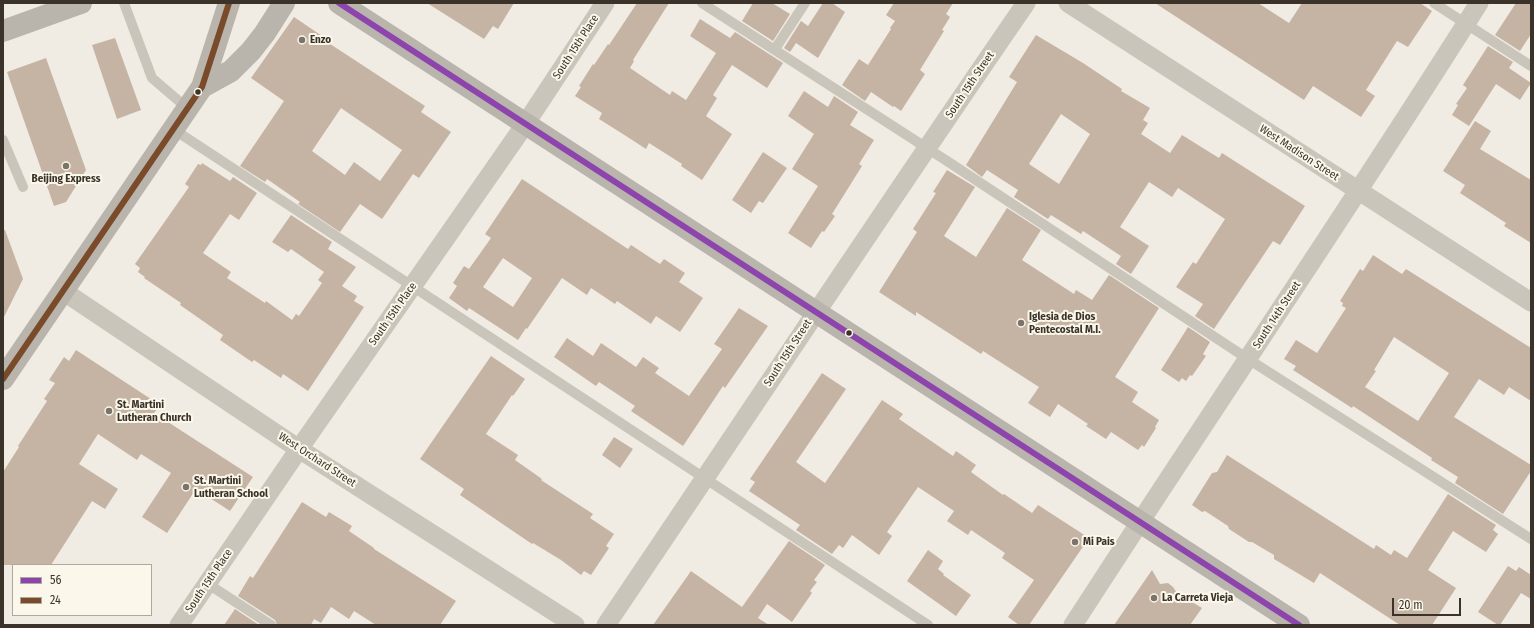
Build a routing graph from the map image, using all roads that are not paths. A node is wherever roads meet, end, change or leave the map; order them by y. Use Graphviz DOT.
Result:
graph roads {
  1 [pos="81,3"];
  2 [pos="124,3"];
  3 [pos="228,3"];
  4 [pos="284,3"];
  5 [pos="339,3"];
  6 [pos="605,3"];
  7 [pos="702,3"];
  8 [pos="804,3"];
  9 [pos="1026,3"];
  10 [pos="1068,3"];
  11 [pos="1434,3"];
  12 [pos="1479,3"];
  13 [pos="1466,24"];
  14 [pos="3,31"];
  15 [pos="775,50"];
  16 [pos="1531,66"];
  17 [pos="202,87"];
  18 [pos="187,108"];
  19 [pos="526,123"];
  20 [pos="173,129"];
  21 [pos="3,140"];
  22 [pos="927,148"];
  23 [pos="23,186"];
  24 [pos="1358,190"];
  25 [pos="412,287"];
  26 [pos="63,291"];
  27 [pos="1531,302"];
  28 [pos="816,312"];
  29 [pos="1248,359"];
  30 [pos="3,379"];
  31 [pos="299,449"];
  32 [pos="706,478"];
  33 [pos="1140,521"];
  34 [pos="1531,539"];
  35 [pos="208,584"];
  36 [pos="179,625"];
  37 [pos="271,625"];
  38 [pos="575,625"];
  39 [pos="606,625"];
  40 [pos="928,625"];
  41 [pos="1073,625"];
  42 [pos="1300,625"];
  1 -- 14 [label="main road"];
  2 -- 18 [label="lane"];
  3 -- 17 [label="main road"];
  4 -- 17 [label="main road"];
  5 -- 19 [label="main road"];
  6 -- 19 [label="street, South 15th Place"];
  7 -- 15 [label="lane"];
  8 -- 15 [label="lane"];
  9 -- 22 [label="street, South 15th Street"];
  10 -- 24 [label="street, West Madison Street"];
  11 -- 13 [label="lane"];
  12 -- 13 [label="street, South 14th Street"];
  13 -- 16 [label="lane"];
  13 -- 24 [label="street, South 14th Street"];
  15 -- 22 [label="lane"];
  17 -- 18 [label="main road"];
  18 -- 20 [label="main road"];
  19 -- 25 [label="street, South 15th Place"];
  19 -- 28 [label="main road"];
  20 -- 25 [label="lane"];
  20 -- 26 [label="main road"];
  21 -- 23 [label="lane"];
  22 -- 28 [label="street, South 15th Street"];
  22 -- 29 [label="lane"];
  24 -- 27 [label="street, West Madison Street"];
  24 -- 29 [label="street, South 14th Street"];
  25 -- 31 [label="street, South 15th Place"];
  25 -- 32 [label="lane"];
  26 -- 30 [label="main road"];
  26 -- 31 [label="street, West Orchard Street"];
  28 -- 32 [label="street, South 15th Street"];
  28 -- 33 [label="main road"];
  29 -- 33 [label="street, South 14th Street"];
  29 -- 34 [label="lane"];
  31 -- 35 [label="street, South 15th Place"];
  31 -- 38 [label="street, West Orchard Street"];
  32 -- 39 [label="street, South 15th Street"];
  32 -- 40 [label="lane"];
  33 -- 41 [label="street, South 14th Street"];
  33 -- 42 [label="main road"];
  35 -- 36 [label="street, South 15th Place"];
  35 -- 37 [label="lane"];
}
